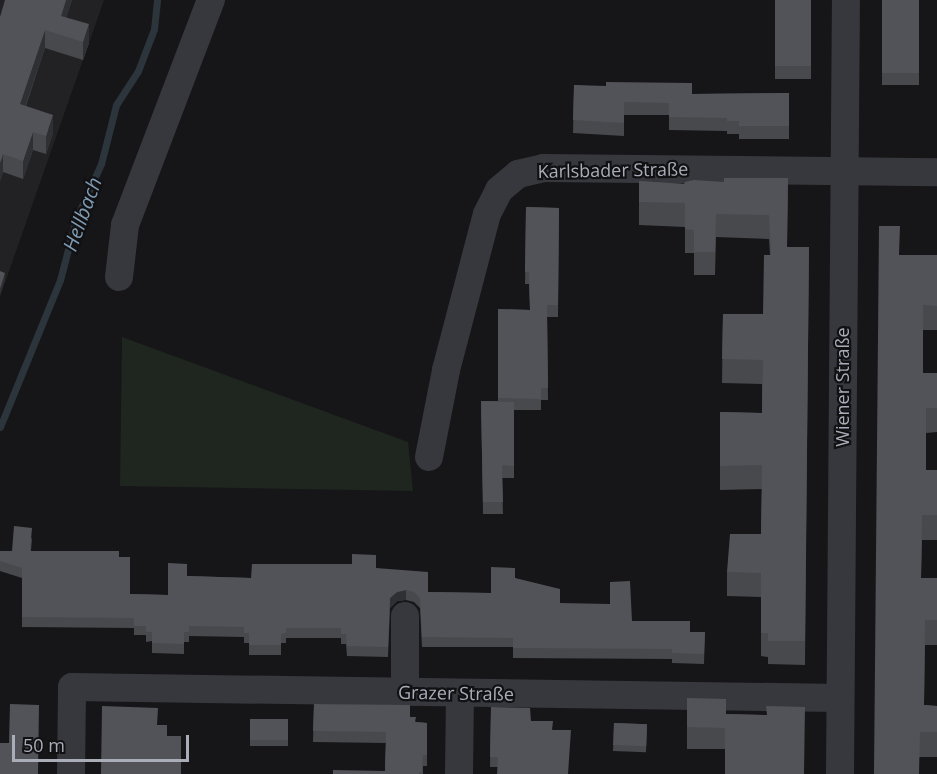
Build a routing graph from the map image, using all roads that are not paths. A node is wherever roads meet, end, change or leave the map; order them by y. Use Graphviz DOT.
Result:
graph roads {
  1 [pos="212,0"];
  2 [pos="846,0"];
  3 [pos="843,170"];
  4 [pos="937,172"];
  5 [pos="119,277"];
  6 [pos="429,457"];
  7 [pos="405,616"];
  8 [pos="405,692"];
  9 [pos="460,693"];
  10 [pos="840,698"];
  11 [pos="71,774"];
  12 [pos="459,774"];
  13 [pos="840,774"];
  1 -- 5 [label="street"];
  2 -- 3 [label="street, Wiener Straße"];
  3 -- 4 [label="street, Karlsbader Straße"];
  3 -- 6 [label="street, Karlsbader Straße"];
  3 -- 10 [label="street, Wiener Straße"];
  7 -- 8 [label="street"];
  8 -- 9 [label="street, Grazer Straße"];
  8 -- 11 [label="street, Grazer Straße"];
  9 -- 10 [label="street, Grazer Straße"];
  9 -- 12 [label="street"];
  10 -- 13 [label="street, Wiener Straße"];
}
